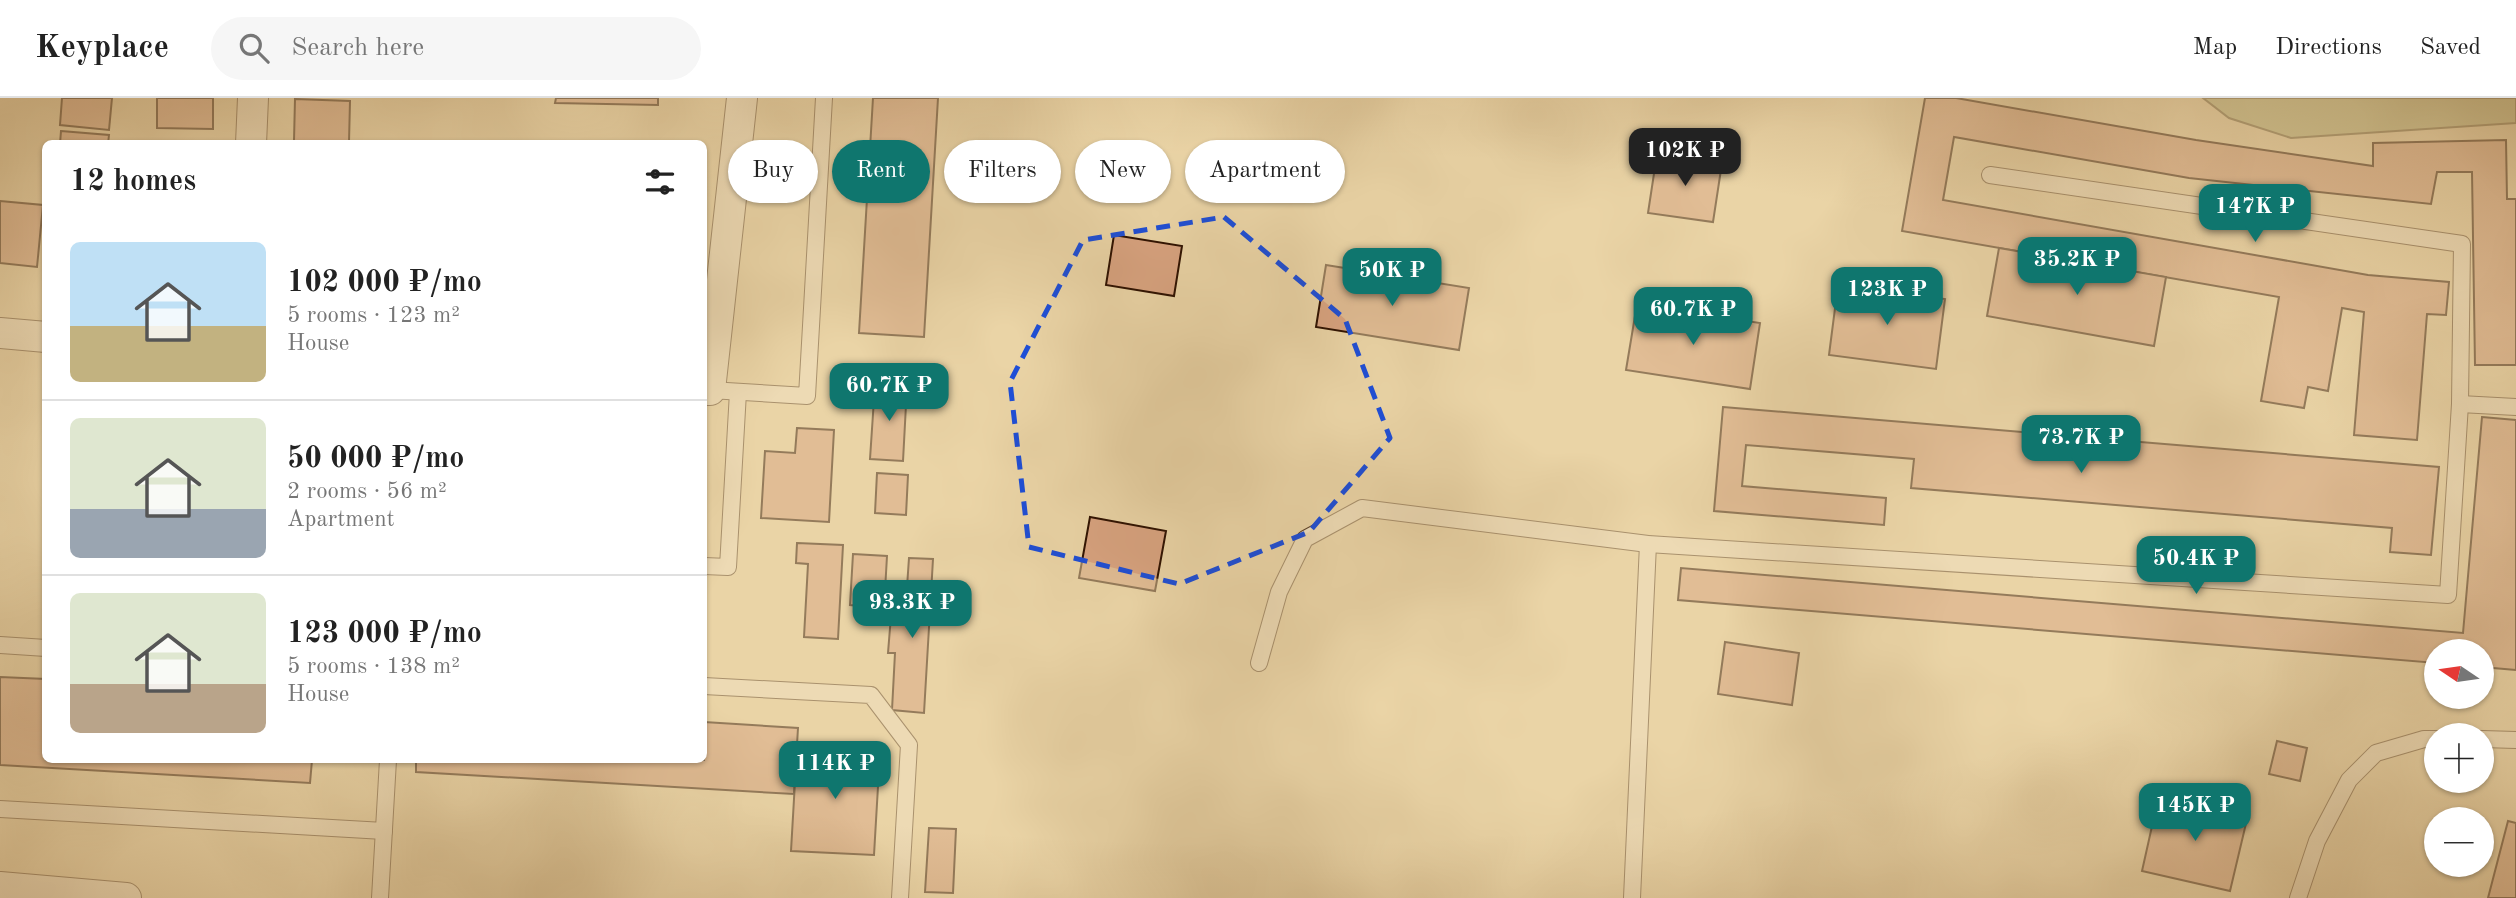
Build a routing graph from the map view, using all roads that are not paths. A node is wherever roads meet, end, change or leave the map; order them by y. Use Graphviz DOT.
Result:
graph roads {
  1 [pos="253,98"];
  2 [pos="743,98"];
  3 [pos="824,98"];
  4 [pos="251,140"];
  5 [pos="1990,175"];
  6 [pos="0,333"];
  7 [pos="42,337"];
  8 [pos="717,391"];
  9 [pos="2460,404"];
  10 [pos="2516,407"];
  11 [pos="1648,544"];
  12 [pos="707,566"];
  13 [pos="0,645"];
  14 [pos="42,648"];
  15 [pos="1259,663"];
  16 [pos="707,686"];
  17 [pos="2424,739"];
  18 [pos="2494,740"];
  19 [pos="2516,740"];
  20 [pos="388,763"];
  21 [pos="0,809"];
  22 [pos="384,831"];
  23 [pos="0,887"];
  24 [pos="78,896"];
  25 [pos="126,898"];
  26 [pos="380,898"];
  27 [pos="900,898"];
  28 [pos="1632,898"];
  29 [pos="2298,898"];
  1 -- 4 [label="street"];
  2 -- 8 [label="street"];
  3 -- 8 [label="lane"];
  5 -- 9 [label="lane"];
  6 -- 7 [label="street"];
  8 -- 12 [label="lane"];
  9 -- 10 [label="lane"];
  9 -- 11 [label="lane"];
  11 -- 15 [label="lane"];
  11 -- 28 [label="lane"];
  13 -- 14 [label="lane"];
  16 -- 27 [label="lane"];
  17 -- 29 [label="lane"];
  18 -- 19 [label="lane"];
  20 -- 22 [label="lane"];
  21 -- 22 [label="lane"];
  22 -- 26 [label="lane"];
  23 -- 24 [label="street"];
  24 -- 25 [label="street"];
}
